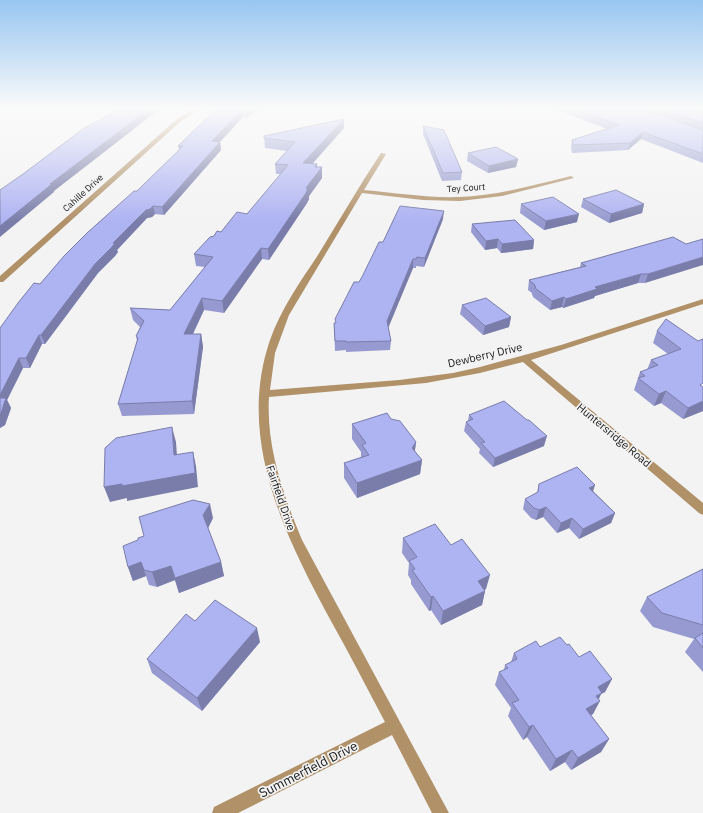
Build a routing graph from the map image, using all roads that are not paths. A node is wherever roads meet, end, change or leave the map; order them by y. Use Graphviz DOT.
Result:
graph roads {
  1 [pos="150,146"];
  2 [pos="383,154"];
  3 [pos="571,178"];
  4 [pos="360,191"];
  5 [pos="2,277"];
  6 [pos="703,301"];
  7 [pos="525,359"];
  8 [pos="263,394"];
  9 [pos="703,510"];
  10 [pos="395,725"];
  11 [pos="220,813"];
  12 [pos="441,813"];
  1 -- 5 [label="street, Cahille Drive"];
  2 -- 4 [label="street, Fairfield Drive"];
  3 -- 4 [label="street, Tey Court"];
  4 -- 8 [label="street, Fairfield Drive"];
  6 -- 7 [label="street, Dewberry Drive"];
  7 -- 8 [label="street, Dewberry Drive"];
  7 -- 9 [label="street, Huntersridge Road"];
  8 -- 10 [label="street, Fairfield Drive"];
  10 -- 11 [label="street, Summerfield Drive"];
  10 -- 12 [label="street, Fairfield Drive"];
}
